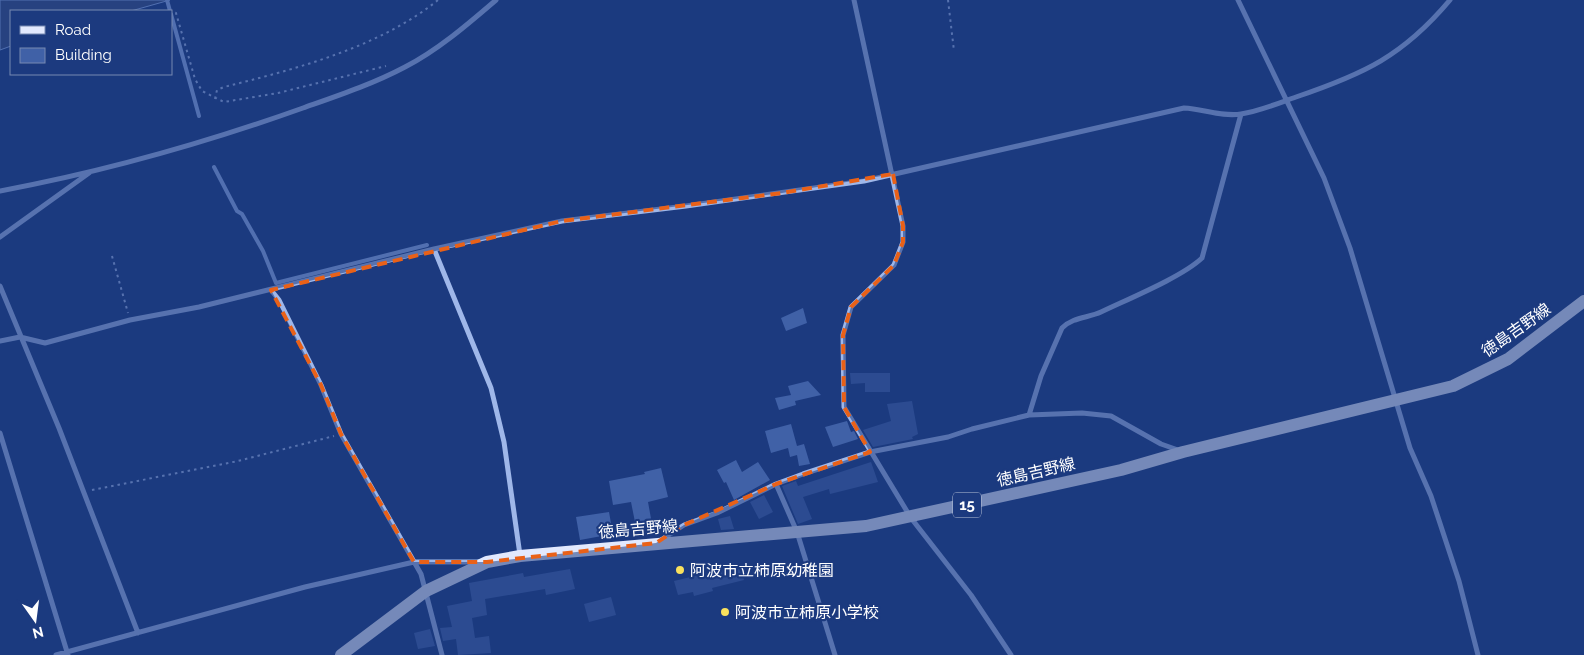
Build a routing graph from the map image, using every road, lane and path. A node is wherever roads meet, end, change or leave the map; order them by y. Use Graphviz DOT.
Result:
graph roads {
  1 [pos="438,0"];
  2 [pos="496,0"];
  3 [pos="854,0"];
  4 [pos="948,0"];
  5 [pos="1238,0"];
  6 [pos="1450,0"];
  7 [pos="172,11"];
  8 [pos="954,51"];
  9 [pos="397,71"];
  10 [pos="215,99"];
  11 [pos="1288,100"];
  12 [pos="1241,114"];
  13 [pos="92,171"];
  14 [pos="893,174"];
  15 [pos="0,191"];
  16 [pos="0,237"];
  17 [pos="434,249"];
  18 [pos="112,256"];
  19 [pos="0,286"];
  20 [pos="271,290"];
  21 [pos="1584,301"];
  22 [pos="130,320"];
  23 [pos="20,337"];
  24 [pos="0,342"];
  25 [pos="1396,400"];
  26 [pos="1029,415"];
  27 [pos="0,433"];
  28 [pos="341,434"];
  29 [pos="870,452"];
  30 [pos="1183,452"];
  31 [pos="776,484"];
  32 [pos="83,492"];
  33 [pos="911,518"];
  34 [pos="797,532"];
  35 [pos="656,543"];
  36 [pos="520,556"];
  37 [pos="414,562"];
  38 [pos="487,562"];
  39 [pos="426,591"];
  40 [pos="138,634"];
  41 [pos="67,654"];
  42 [pos="56,655"];
  43 [pos="341,655"];
  44 [pos="442,655"];
  45 [pos="834,655"];
  46 [pos="1010,655"];
  47 [pos="1478,655"];
  1 -- 10 [label="path"];
  2 -- 9 [label="street"];
  3 -- 14 [label="street"];
  4 -- 8 [label="path"];
  5 -- 11 [label="street"];
  6 -- 11 [label="street"];
  7 -- 10 [label="path"];
  9 -- 10 [label="path"];
  9 -- 13 [label="street"];
  11 -- 12 [label="street"];
  11 -- 25 [label="street"];
  12 -- 14 [label="street"];
  12 -- 26 [label="street"];
  13 -- 15 [label="street"];
  13 -- 16 [label="street"];
  14 -- 17 [label="street"];
  14 -- 29 [label="street"];
  17 -- 20 [label="street"];
  17 -- 36 [label="street"];
  18 -- 22 [label="path"];
  19 -- 23 [label="street"];
  20 -- 22 [label="street"];
  20 -- 28 [label="street"];
  21 -- 25 [label="main road, 徳島吉野線 / 15"];
  22 -- 23 [label="street"];
  23 -- 24 [label="street"];
  23 -- 32 [label="street"];
  25 -- 30 [label="main road, 徳島吉野線 / 15"];
  25 -- 47 [label="street"];
  26 -- 29 [label="street"];
  26 -- 30 [label="street"];
  27 -- 41 [label="street"];
  28 -- 32 [label="path"];
  28 -- 37 [label="street"];
  29 -- 31 [label="street"];
  29 -- 33 [label="street"];
  30 -- 33 [label="main road, 徳島吉野線 / 15"];
  31 -- 34 [label="street"];
  31 -- 35 [label="street"];
  32 -- 40 [label="street"];
  33 -- 34 [label="main road, 徳島吉野線 / 15"];
  33 -- 46 [label="street"];
  34 -- 35 [label="main road, 徳島吉野線 / 15"];
  34 -- 45 [label="street"];
  35 -- 36 [label="main road, 徳島吉野線 / 15"];
  36 -- 38 [label="main road, 徳島吉野線 / 15"];
  37 -- 38 [label="street"];
  37 -- 39 [label="street"];
  37 -- 40 [label="street"];
  38 -- 39 [label="main road, 徳島吉野線 / 15"];
  39 -- 43 [label="main road, 徳島吉野線 / 15"];
  39 -- 44 [label="street"];
  40 -- 41 [label="street"];
  41 -- 42 [label="street"];
}
